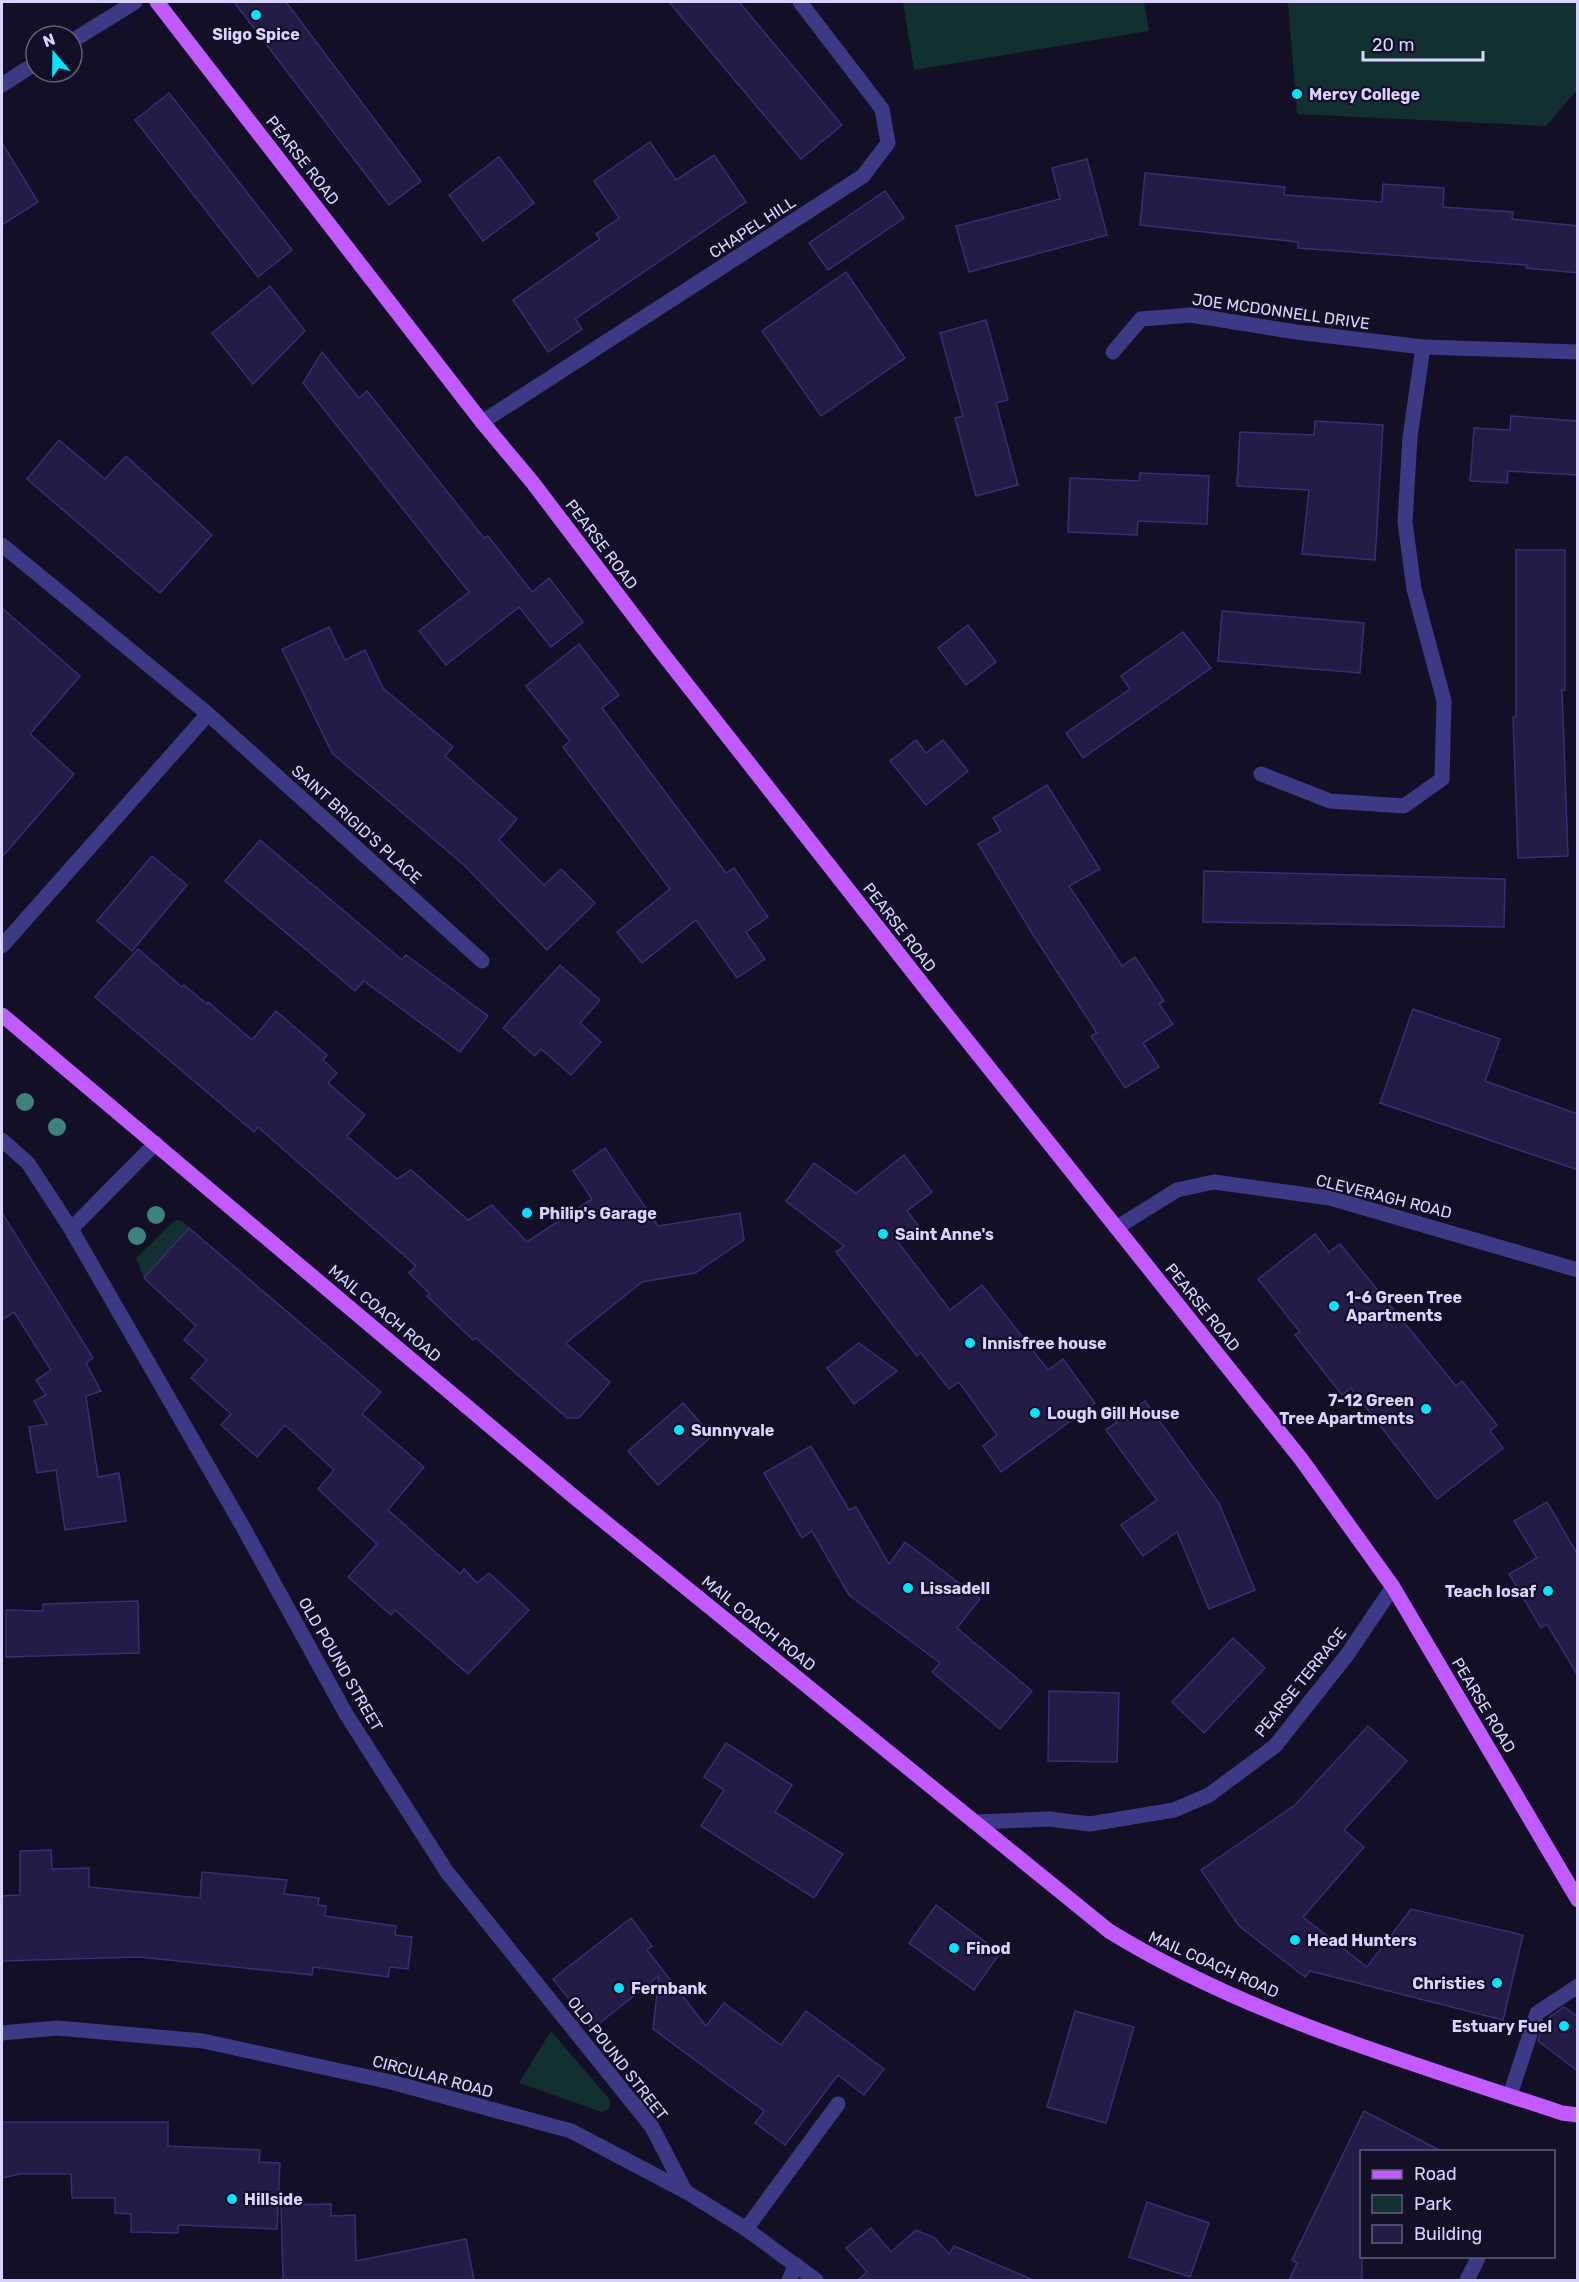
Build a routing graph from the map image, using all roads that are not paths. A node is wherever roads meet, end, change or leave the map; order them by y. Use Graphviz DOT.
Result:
graph roads {
  1 [pos="135,2"];
  2 [pos="157,2"];
  3 [pos="800,2"];
  4 [pos="84,34"];
  5 [pos="24,71"];
  6 [pos="2,85"];
  7 [pos="1423,347"];
  8 [pos="1113,352"];
  9 [pos="1578,352"];
  10 [pos="482,422"];
  11 [pos="2,545"];
  12 [pos="208,714"];
  13 [pos="1261,774"];
  14 [pos="2,946"];
  15 [pos="482,961"];
  16 [pos="2,1015"];
  17 [pos="2,1140"];
  18 [pos="156,1143"];
  19 [pos="1116,1228"];
  20 [pos="71,1229"];
  21 [pos="1578,1270"];
  22 [pos="1393,1587"];
  23 [pos="977,1822"];
  24 [pos="1578,1900"];
  25 [pos="1578,1986"];
  26 [pos="2,2033"];
  27 [pos="1510,2096"];
  28 [pos="838,2104"];
  29 [pos="1578,2115"];
  30 [pos="684,2191"];
  31 [pos="746,2229"];
  32 [pos="1478,2258"];
  33 [pos="796,2265"];
  34 [pos="789,2280"];
  35 [pos="816,2280"];
  36 [pos="1467,2280"];
  1 -- 4 [label="street"];
  2 -- 10 [label="main road, PEARSE ROAD"];
  3 -- 10 [label="street, CHAPEL HILL"];
  5 -- 6 [label="street"];
  7 -- 8 [label="street, JOE MCDONNELL DRIVE"];
  7 -- 9 [label="street, JOE MCDONNELL DRIVE"];
  7 -- 13 [label="street"];
  10 -- 19 [label="main road, PEARSE ROAD"];
  11 -- 12 [label="street, SAINT BRIGID'S PLACE"];
  12 -- 14 [label="street"];
  12 -- 15 [label="street, SAINT BRIGID'S PLACE"];
  16 -- 18 [label="main road, MAIL COACH ROAD"];
  17 -- 20 [label="street, OLD POUND STREET"];
  18 -- 20 [label="street"];
  18 -- 23 [label="main road, MAIL COACH ROAD"];
  19 -- 21 [label="street, CLEVERAGH ROAD"];
  19 -- 22 [label="main road, PEARSE ROAD"];
  20 -- 30 [label="street, OLD POUND STREET"];
  22 -- 23 [label="street, PEARSE TERRACE"];
  22 -- 24 [label="main road, PEARSE ROAD"];
  23 -- 27 [label="main road, MAIL COACH ROAD"];
  25 -- 27 [label="street"];
  26 -- 30 [label="street, CIRCULAR ROAD"];
  27 -- 29 [label="main road, MAIL COACH ROAD"];
  28 -- 31 [label="street"];
  30 -- 31 [label="street, CIRCULAR ROAD"];
  31 -- 33 [label="street, CIRCULAR ROAD"];
  32 -- 36 [label="street"];
  33 -- 34 [label="street"];
  33 -- 35 [label="street, CIRCULAR ROAD"];
}
